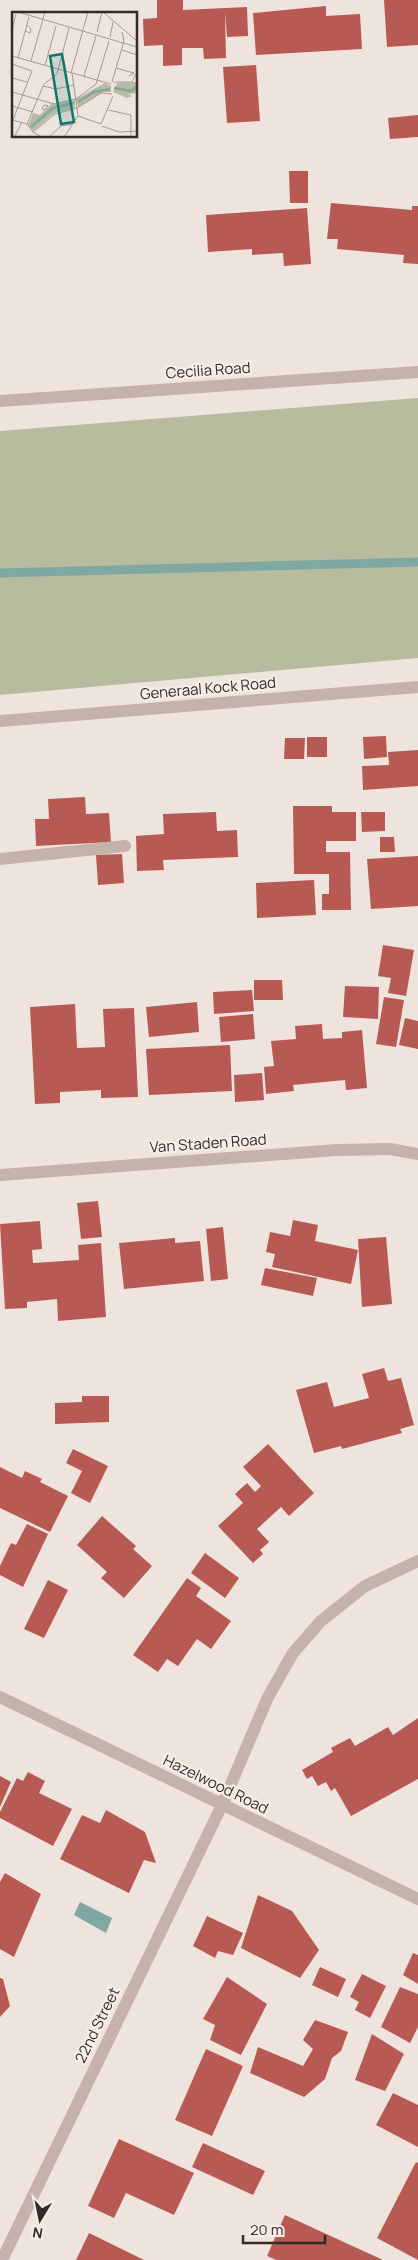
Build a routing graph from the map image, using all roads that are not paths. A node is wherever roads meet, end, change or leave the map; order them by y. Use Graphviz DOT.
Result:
graph roads {
  1 [pos="418,372"];
  2 [pos="0,401"];
  3 [pos="418,688"];
  4 [pos="0,720"];
  5 [pos="126,846"];
  6 [pos="0,859"];
  7 [pos="418,1154"];
  8 [pos="0,1175"];
  9 [pos="418,1561"];
  10 [pos="0,1697"];
  11 [pos="222,1805"];
  12 [pos="418,1899"];
  13 [pos="2,2260"];
  1 -- 2 [label="street, Cecilia Road"];
  3 -- 4 [label="street, Generaal Kock Road"];
  5 -- 6 [label="street"];
  7 -- 8 [label="street, Van Staden Road"];
  9 -- 11 [label="street, 22nd Street"];
  10 -- 11 [label="street, Hazelwood Road"];
  11 -- 12 [label="street, Hazelwood Road"];
  11 -- 13 [label="street, 22nd Street"];
}
